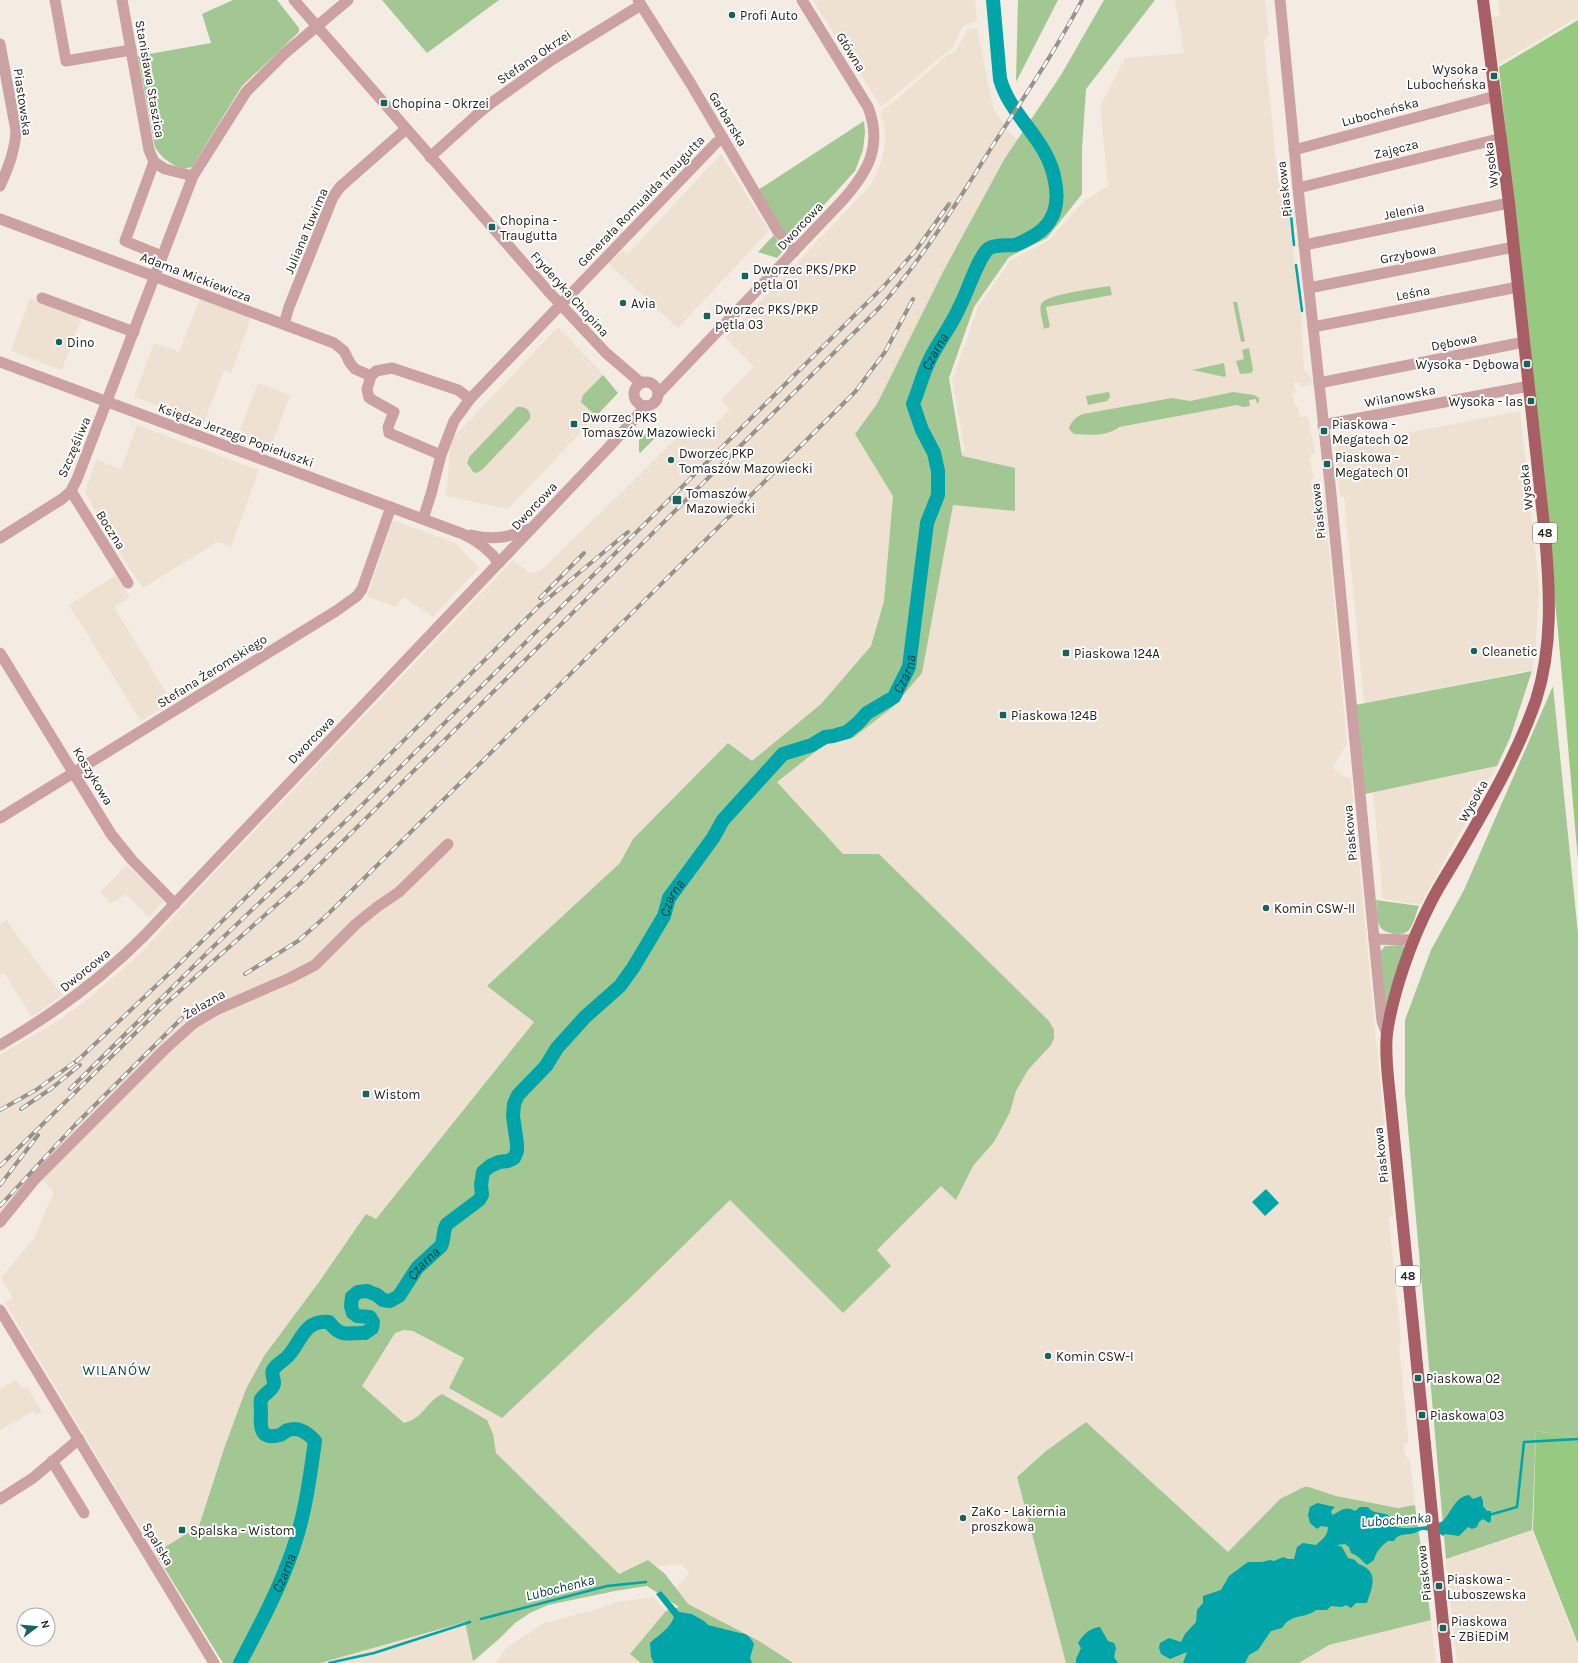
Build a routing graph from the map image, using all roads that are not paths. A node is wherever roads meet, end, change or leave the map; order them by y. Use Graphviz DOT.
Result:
graph roads {
  1 [pos="55,0"];
  2 [pos="122,0"];
  3 [pos="294,0"];
  4 [pos="348,0"];
  5 [pos="802,0"];
  6 [pos="1280,0"];
  7 [pos="1483,0"];
  8 [pos="639,3"];
  9 [pos="316,27"];
  10 [pos="0,44"];
  11 [pos="131,50"];
  12 [pos="1496,96"];
  13 [pos="873,120"];
  14 [pos="406,129"];
  15 [pos="723,138"];
  16 [pos="1502,138"];
  17 [pos="1294,150"];
  18 [pos="430,157"];
  19 [pos="154,162"];
  20 [pos="193,176"];
  21 [pos="0,186"];
  22 [pos="1298,188"];
  23 [pos="1509,203"];
  24 [pos="0,218"];
  25 [pos="1304,245"];
  26 [pos="1514,247"];
  27 [pos="794,252"];
  28 [pos="162,256"];
  29 [pos="155,276"];
  30 [pos="1518,287"];
  31 [pos="1309,288"];
  32 [pos="42,298"];
  33 [pos="560,305"];
  34 [pos="284,324"];
  35 [pos="1313,327"];
  36 [pos="134,332"];
  37 [pos="1524,342"];
  38 [pos="0,362"];
  39 [pos="681,369"];
  40 [pos="371,376"];
  41 [pos="1319,383"];
  42 [pos="1529,386"];
  43 [pos="640,389"];
  44 [pos="658,394"];
  45 [pos="470,399"];
  46 [pos="108,402"];
  47 [pos="646,406"];
  48 [pos="1323,425"];
  49 [pos="621,432"];
  50 [pos="441,455"];
  51 [pos="71,491"];
  52 [pos="391,507"];
  53 [pos="423,519"];
  54 [pos="533,527"];
  55 [pos="463,534"];
  56 [pos="0,538"];
  57 [pos="489,538"];
  58 [pos="502,560"];
  59 [pos="128,583"];
  60 [pos="0,653"];
  61 [pos="74,772"];
  62 [pos="0,818"];
  63 [pos="448,844"];
  64 [pos="175,904"];
  65 [pos="1374,940"];
  66 [pos="1414,940"];
  67 [pos="1387,1034"];
  68 [pos="0,1045"];
  69 [pos="0,1222"];
  70 [pos="0,1310"];
  71 [pos="79,1439"];
  72 [pos="52,1461"];
  73 [pos="0,1499"];
  74 [pos="84,1513"];
  75 [pos="214,1663"];
  76 [pos="1447,1663"];
  1 -- 11 [label="street"];
  2 -- 11 [label="street, Stanisława Staszica"];
  3 -- 9 [label="street, Fryderyka Chopina"];
  4 -- 9 [label="street, Szczęśliwa"];
  5 -- 13 [label="street, Główna"];
  6 -- 17 [label="street, Piaskowa"];
  7 -- 12 [label="main road, Wysoka / 48"];
  8 -- 15 [label="street, Garbarska"];
  8 -- 18 [label="street, Stefana Okrzei"];
  9 -- 14 [label="street, Fryderyka Chopina"];
  9 -- 20 [label="street, Szczęśliwa"];
  10 -- 21 [label="street, Piastowska"];
  11 -- 19 [label="street, Stanisława Staszica"];
  12 -- 16 [label="main road, Wysoka / 48"];
  12 -- 17 [label="street, Lubocheńska"];
  13 -- 27 [label="street, Dworcowa"];
  14 -- 18 [label="street, Fryderyka Chopina"];
  14 -- 34 [label="street, Juliana Tuwima"];
  15 -- 27 [label="street, Garbarska"];
  15 -- 33 [label="street, Generała Romualda Traugutta"];
  16 -- 22 [label="street, Zajęcza"];
  16 -- 23 [label="main road, Wysoka / 48"];
  17 -- 22 [label="street, Piaskowa"];
  18 -- 33 [label="street, Fryderyka Chopina"];
  19 -- 20 [label="street"];
  19 -- 28 [label="street"];
  20 -- 28 [label="street, Szczęśliwa"];
  22 -- 25 [label="street, Piaskowa"];
  23 -- 25 [label="street, Jelenia"];
  23 -- 26 [label="main road, Wysoka / 48"];
  24 -- 29 [label="street, Adama Mickiewicza"];
  25 -- 31 [label="street, Piaskowa"];
  26 -- 30 [label="main road, Wysoka / 48"];
  26 -- 31 [label="street, Grzybowa"];
  27 -- 39 [label="street, Dworcowa"];
  28 -- 29 [label="street, Szczęśliwa"];
  29 -- 34 [label="street, Adama Mickiewicza"];
  29 -- 36 [label="street, Szczęśliwa"];
  30 -- 35 [label="street, Leśna"];
  30 -- 37 [label="main road, Wysoka / 48"];
  31 -- 35 [label="street, Piaskowa"];
  32 -- 36 [label="street"];
  33 -- 43 [label="street, Fryderyka Chopina"];
  33 -- 45 [label="street, Generała Romualda Traugutta"];
  34 -- 40 [label="street, Adama Mickiewicza"];
  35 -- 41 [label="street, Piaskowa"];
  36 -- 46 [label="street, Szczęśliwa"];
  37 -- 41 [label="street, Dębowa"];
  37 -- 42 [label="main road, Wysoka / 48"];
  38 -- 46 [label="street, Księdza Jerzego Popiełuszki"];
  39 -- 43 [label="street, Dworcowa"];
  39 -- 44 [label="street, Dworcowa"];
  40 -- 45 [label="street"];
  40 -- 50 [label="street"];
  41 -- 48 [label="street, Piaskowa"];
  42 -- 48 [label="street, Wilanowska"];
  42 -- 66 [label="main road, Wysoka / 48"];
  43 -- 44 [label="street"];
  43 -- 47 [label="street"];
  43 -- 49 [label="street, Dworcowa"];
  44 -- 47 [label="street, Dworcowa"];
  45 -- 50 [label="street, Generała Romualda Traugutta"];
  46 -- 51 [label="street, Szczęśliwa"];
  46 -- 52 [label="street, Księdza Jerzego Popiełuszki"];
  47 -- 49 [label="street, Dworcowa"];
  48 -- 65 [label="street, Piaskowa"];
  49 -- 54 [label="street, Dworcowa"];
  50 -- 53 [label="street, Generała Romualda Traugutta"];
  51 -- 56 [label="street, Szczęśliwa"];
  51 -- 59 [label="street, Boczna"];
  52 -- 53 [label="street, Księdza Jerzego Popiełuszki"];
  52 -- 61 [label="street, Stefana Żeromskiego"];
  53 -- 55 [label="street, Księdza Jerzego Popiełuszki"];
  54 -- 57 [label="street, Księdza Jerzego Popiełuszki"];
  54 -- 58 [label="street, Dworcowa"];
  55 -- 57 [label="street, Księdza Jerzego Popiełuszki"];
  55 -- 58 [label="street, Księdza Jerzego Popiełuszki"];
  57 -- 58 [label="street"];
  58 -- 64 [label="street, Dworcowa"];
  60 -- 61 [label="street, Koszykowa"];
  61 -- 62 [label="street, Stefana Żeromskiego"];
  61 -- 64 [label="street, Koszykowa"];
  63 -- 69 [label="street, Żelazna"];
  64 -- 68 [label="street, Dworcowa"];
  65 -- 66 [label="street"];
  65 -- 67 [label="street, Piaskowa"];
  66 -- 67 [label="main road, Wysoka / 48"];
  67 -- 76 [label="main road, Piaskowa / 48"];
  70 -- 71 [label="street, Spalska"];
  71 -- 72 [label="street"];
  71 -- 75 [label="street, Spalska"];
  72 -- 73 [label="street"];
  72 -- 74 [label="street"];
}
